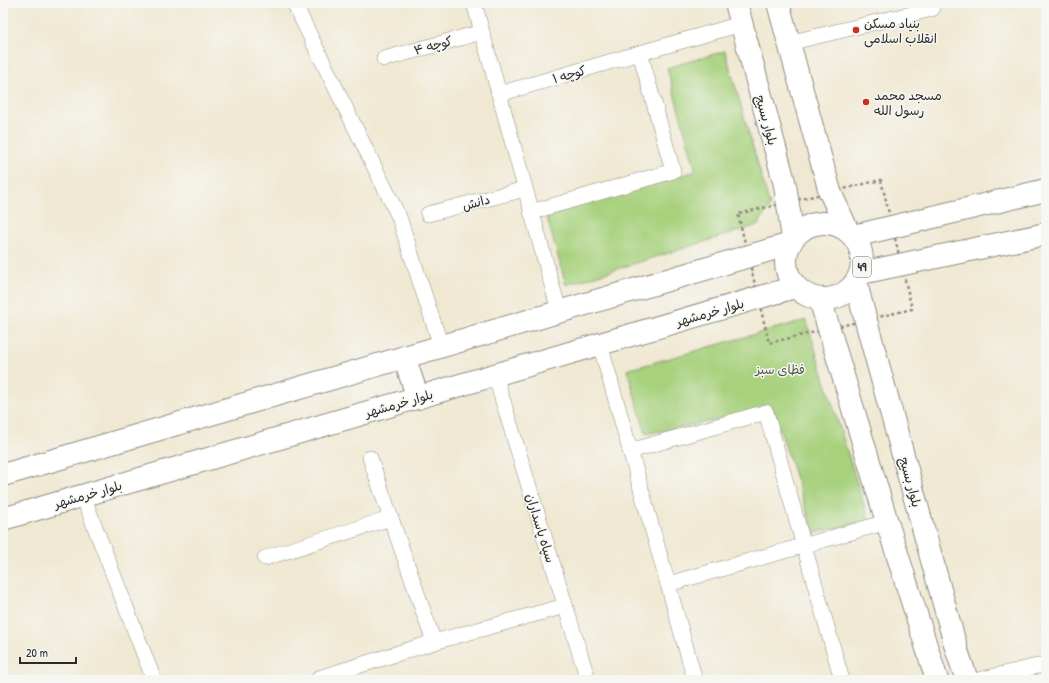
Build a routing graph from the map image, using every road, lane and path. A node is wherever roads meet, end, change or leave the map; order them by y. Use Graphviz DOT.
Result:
graph roads {
  1 [pos="294,3"];
  2 [pos="474,3"];
  3 [pos="736,3"];
  4 [pos="778,3"];
  5 [pos="932,9"];
  6 [pos="741,24"];
  7 [pos="482,32"];
  8 [pos="788,43"];
  9 [pos="640,53"];
  10 [pos="384,59"];
  11 [pos="499,94"];
  12 [pos="525,189"];
  13 [pos="1046,190"];
  14 [pos="830,192"];
  15 [pos="788,202"];
  16 [pos="531,212"];
  17 [pos="428,214"];
  18 [pos="892,228"];
  19 [pos="851,233"];
  20 [pos="1046,234"];
  21 [pos="791,241"];
  22 [pos="748,256"];
  23 [pos="901,265"];
  24 [pos="859,278"];
  25 [pos="795,287"];
  26 [pos="758,298"];
  27 [pos="820,299"];
  28 [pos="558,312"];
  29 [pos="866,320"];
  30 [pos="829,329"];
  31 [pos="600,344"];
  32 [pos="440,346"];
  33 [pos="404,357"];
  34 [pos="495,375"];
  35 [pos="418,398"];
  36 [pos="630,451"];
  37 [pos="370,458"];
  38 [pos="3,475"];
  39 [pos="83,496"];
  40 [pos="391,518"];
  41 [pos="3,519"];
  42 [pos="887,522"];
  43 [pos="804,546"];
  44 [pos="265,558"];
  45 [pos="668,584"];
  46 [pos="565,606"];
  47 [pos="434,642"];
  48 [pos="1046,664"];
  49 [pos="319,678"];
  50 [pos="154,680"];
  51 [pos="588,680"];
  52 [pos="695,680"];
  53 [pos="842,680"];
  54 [pos="937,680"];
  55 [pos="967,680"];
  56 [pos="978,680"];
  1 -- 32 [label="street"];
  2 -- 7 [label="street"];
  3 -- 6 [label="main road, بلوار بسیج"];
  4 -- 8 [label="main road, 49"];
  5 -- 8 [label="street"];
  6 -- 9 [label="street, کوچه ۱"];
  6 -- 15 [label="main road, بلوار بسیج"];
  7 -- 10 [label="street, کوچه ۴"];
  7 -- 11 [label="street"];
  8 -- 14 [label="main road, 49"];
  9 -- 11 [label="street, کوچه ۱"];
  9 -- 16 [label="street"];
  11 -- 12 [label="street"];
  12 -- 16 [label="street"];
  12 -- 17 [label="street, دانش"];
  13 -- 18 [label="main road"];
  14 -- 15 [label="path"];
  14 -- 18 [label="path"];
  14 -- 19 [label="main road, 49"];
  15 -- 21 [label="main road, بلوار بسیج"];
  15 -- 22 [label="path"];
  16 -- 28 [label="street"];
  18 -- 19 [label="main road"];
  18 -- 23 [label="path"];
  19 -- 21 [label="main road"];
  19 -- 24 [label="main road, 49"];
  20 -- 23 [label="main road"];
  21 -- 22 [label="main road"];
  21 -- 25 [label="main road"];
  22 -- 26 [label="path"];
  22 -- 28 [label="main road"];
  23 -- 24 [label="main road"];
  23 -- 29 [label="path"];
  24 -- 27 [label="main road, 49"];
  24 -- 29 [label="main road, بلوار بسیج / 49"];
  25 -- 26 [label="main road, بلوار خرمشهر"];
  25 -- 27 [label="main road, 49"];
  26 -- 30 [label="path"];
  26 -- 31 [label="main road, بلوار خرمشهر"];
  27 -- 30 [label="main road"];
  28 -- 32 [label="main road"];
  29 -- 30 [label="path"];
  29 -- 55 [label="main road, بلوار بسیج / 49"];
  30 -- 42 [label="main road"];
  31 -- 34 [label="main road, بلوار خرمشهر"];
  31 -- 36 [label="street"];
  32 -- 33 [label="main road"];
  33 -- 35 [label="main road"];
  33 -- 38 [label="main road"];
  34 -- 35 [label="main road, بلوار خرمشهر"];
  34 -- 46 [label="street, سپاه پاسداران"];
  35 -- 39 [label="main road, بلوار خرمشهر"];
  36 -- 43 [label="street"];
  36 -- 45 [label="street"];
  37 -- 40 [label="street"];
  39 -- 41 [label="main road, بلوار خرمشهر"];
  39 -- 50 [label="street"];
  40 -- 44 [label="street"];
  40 -- 47 [label="street"];
  42 -- 43 [label="street"];
  42 -- 54 [label="main road"];
  43 -- 45 [label="street"];
  43 -- 53 [label="street"];
  45 -- 52 [label="street"];
  46 -- 47 [label="street"];
  46 -- 51 [label="street, سپاه پاسداران"];
  47 -- 49 [label="street"];
  48 -- 56 [label="street"];
}
